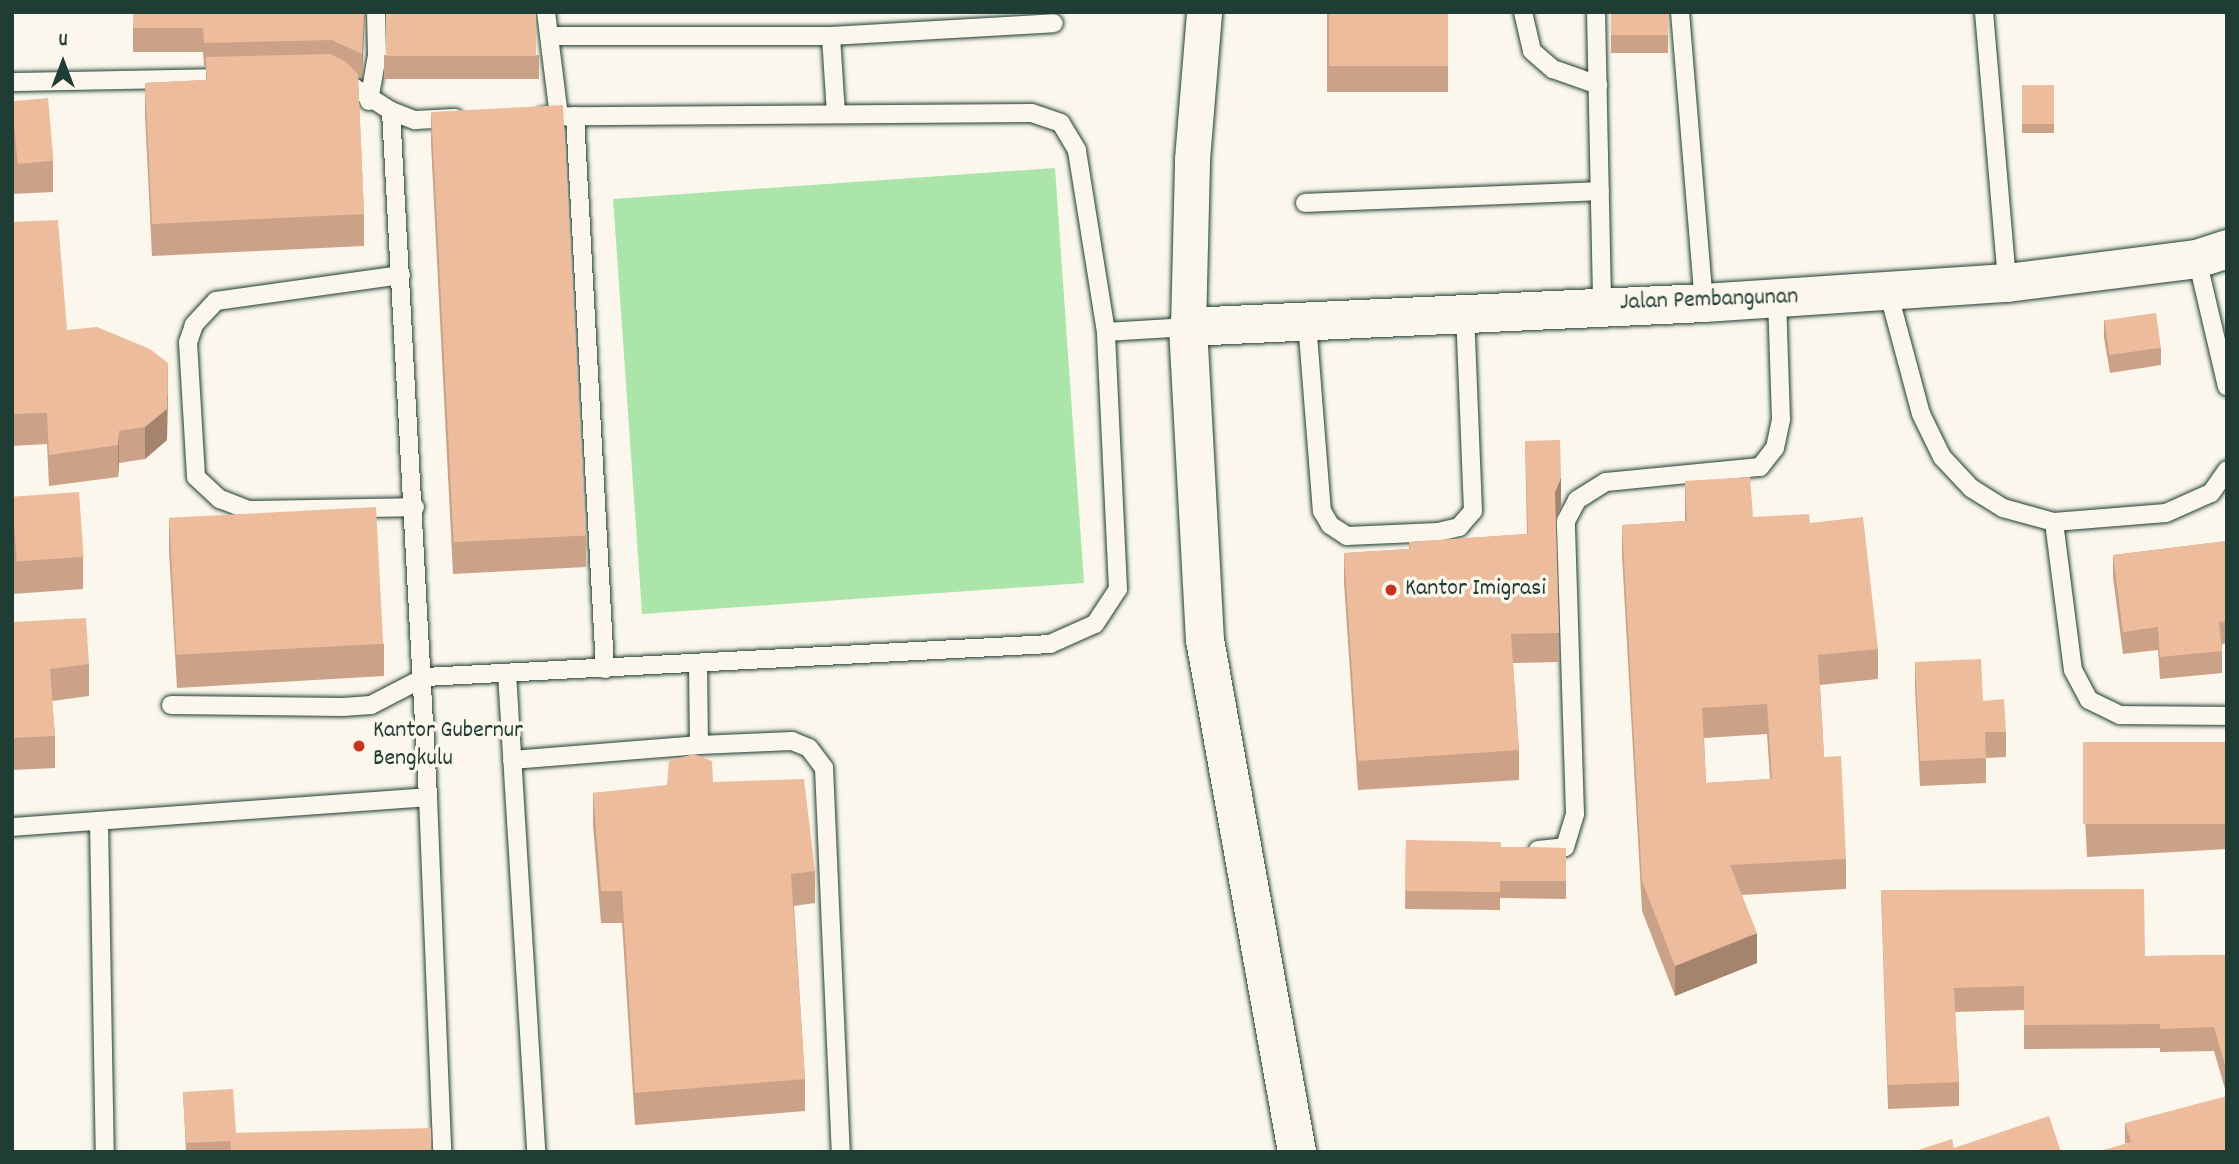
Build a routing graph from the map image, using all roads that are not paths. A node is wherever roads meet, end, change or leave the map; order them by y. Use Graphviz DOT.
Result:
graph roads {
  1 [pos="376,12"];
  2 [pos="546,12"];
  3 [pos="1204,12"];
  4 [pos="1523,12"];
  5 [pos="1596,12"];
  6 [pos="1680,12"];
  7 [pos="1984,12"];
  8 [pos="1054,23"];
  9 [pos="549,36"];
  10 [pos="831,36"];
  11 [pos="318,76"];
  12 [pos="248,77"];
  13 [pos="12,82"];
  14 [pos="1598,85"];
  15 [pos="369,101"];
  16 [pos="391,111"];
  17 [pos="836,114"];
  18 [pos="567,116"];
  19 [pos="520,117"];
  20 [pos="480,118"];
  21 [pos="1600,191"];
  22 [pos="1305,203"];
  23 [pos="2212,254"];
  24 [pos="401,275"];
  25 [pos="2007,283"];
  26 [pos="1888,291"];
  27 [pos="1777,299"];
  28 [pos="1704,303"];
  29 [pos="1602,305"];
  30 [pos="1465,314"];
  31 [pos="1307,321"];
  32 [pos="1188,327"];
  33 [pos="1106,332"];
  34 [pos="2227,387"];
  35 [pos="2227,470"];
  36 [pos="415,507"];
  37 [pos="2054,522"];
  38 [pos="698,664"];
  39 [pos="605,669"];
  40 [pos="507,673"];
  41 [pos="425,677"];
  42 [pos="171,705"];
  43 [pos="2227,716"];
  44 [pos="699,745"];
  45 [pos="512,760"];
  46 [pos="428,797"];
  47 [pos="99,822"];
  48 [pos="12,827"];
  49 [pos="1518,850"];
  50 [pos="105,1152"];
  51 [pos="442,1152"];
  52 [pos="536,1152"];
  53 [pos="841,1152"];
  54 [pos="1297,1152"];
  1 -- 15 [label="lane"];
  2 -- 9 [label="lane"];
  3 -- 32 [label="street"];
  4 -- 14 [label="lane"];
  5 -- 14 [label="lane"];
  6 -- 28 [label="lane"];
  7 -- 25 [label="lane"];
  8 -- 10 [label="lane"];
  9 -- 10 [label="lane"];
  9 -- 18 [label="lane"];
  10 -- 17 [label="lane"];
  11 -- 15 [label="lane"];
  12 -- 13 [label="lane"];
  14 -- 21 [label="lane"];
  15 -- 16 [label="lane"];
  16 -- 20 [label="lane"];
  16 -- 24 [label="lane"];
  17 -- 18 [label="lane"];
  17 -- 33 [label="lane"];
  18 -- 19 [label="lane"];
  18 -- 39 [label="lane"];
  21 -- 22 [label="lane"];
  21 -- 29 [label="lane"];
  23 -- 25 [label="main road, Jalan Pembangunan"];
  23 -- 34 [label="lane"];
  24 -- 36 [label="lane"];
  24 -- 36 [label="lane"];
  25 -- 26 [label="main road, Jalan Pembangunan"];
  26 -- 27 [label="main road, Jalan Pembangunan"];
  26 -- 37 [label="lane"];
  27 -- 28 [label="main road, Jalan Pembangunan"];
  27 -- 49 [label="lane"];
  28 -- 29 [label="main road, Jalan Pembangunan"];
  29 -- 30 [label="main road, Jalan Pembangunan"];
  30 -- 31 [label="main road, Jalan Pembangunan"];
  30 -- 31 [label="lane"];
  31 -- 32 [label="main road, Jalan Pembangunan"];
  32 -- 33 [label="lane"];
  32 -- 54 [label="main road"];
  33 -- 38 [label="lane"];
  35 -- 37 [label="lane"];
  36 -- 41 [label="lane"];
  37 -- 43 [label="lane"];
  38 -- 39 [label="lane"];
  38 -- 44 [label="lane"];
  39 -- 40 [label="lane"];
  40 -- 41 [label="lane"];
  40 -- 45 [label="lane"];
  41 -- 42 [label="lane"];
  41 -- 46 [label="lane"];
  44 -- 45 [label="lane"];
  44 -- 53 [label="lane"];
  45 -- 52 [label="lane"];
  46 -- 47 [label="lane"];
  46 -- 51 [label="lane"];
  47 -- 48 [label="lane"];
  47 -- 50 [label="lane"];
}
